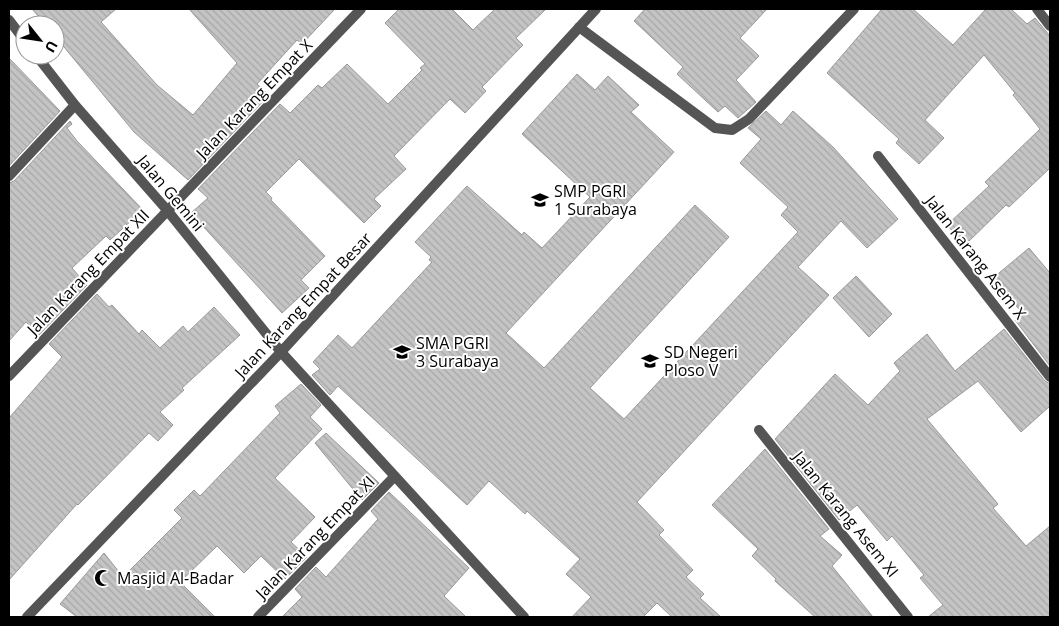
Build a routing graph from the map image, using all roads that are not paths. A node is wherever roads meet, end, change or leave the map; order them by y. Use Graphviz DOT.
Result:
graph roads {
  1 [pos="361,9"];
  2 [pos="596,9"];
  3 [pos="854,9"];
  4 [pos="1037,9"];
  5 [pos="1050,26"];
  6 [pos="578,27"];
  7 [pos="44,65"];
  8 [pos="75,105"];
  9 [pos="878,156"];
  10 [pos="9,176"];
  11 [pos="168,210"];
  12 [pos="281,352"];
  13 [pos="9,376"];
  14 [pos="1050,377"];
  15 [pos="759,430"];
  16 [pos="394,477"];
  17 [pos="27,617"];
  18 [pos="258,617"];
  19 [pos="524,617"];
  20 [pos="908,617"];
  1 -- 11 [label="street, Jalan Karang Empat X"];
  2 -- 6 [label="street, Jalan Karang Empat Besar"];
  3 -- 6 [label="street"];
  4 -- 5 [label="street"];
  6 -- 12 [label="street, Jalan Karang Empat Besar"];
  7 -- 8 [label="street, Jalan Gemini"];
  8 -- 10 [label="street"];
  8 -- 11 [label="street, Jalan Gemini"];
  9 -- 14 [label="street, Jalan Karang Asem X"];
  11 -- 12 [label="street, Jalan Gemini"];
  11 -- 13 [label="street, Jalan Karang Empat XII"];
  12 -- 16 [label="street, Jalan Karang Empat XI"];
  12 -- 17 [label="street, Jalan Karang Empat Besar"];
  15 -- 20 [label="street, Jalan Karang Asem XI"];
  16 -- 18 [label="street, Jalan Karang Empat XI"];
  16 -- 19 [label="street, Jalan Karang Empat XI"];
}
